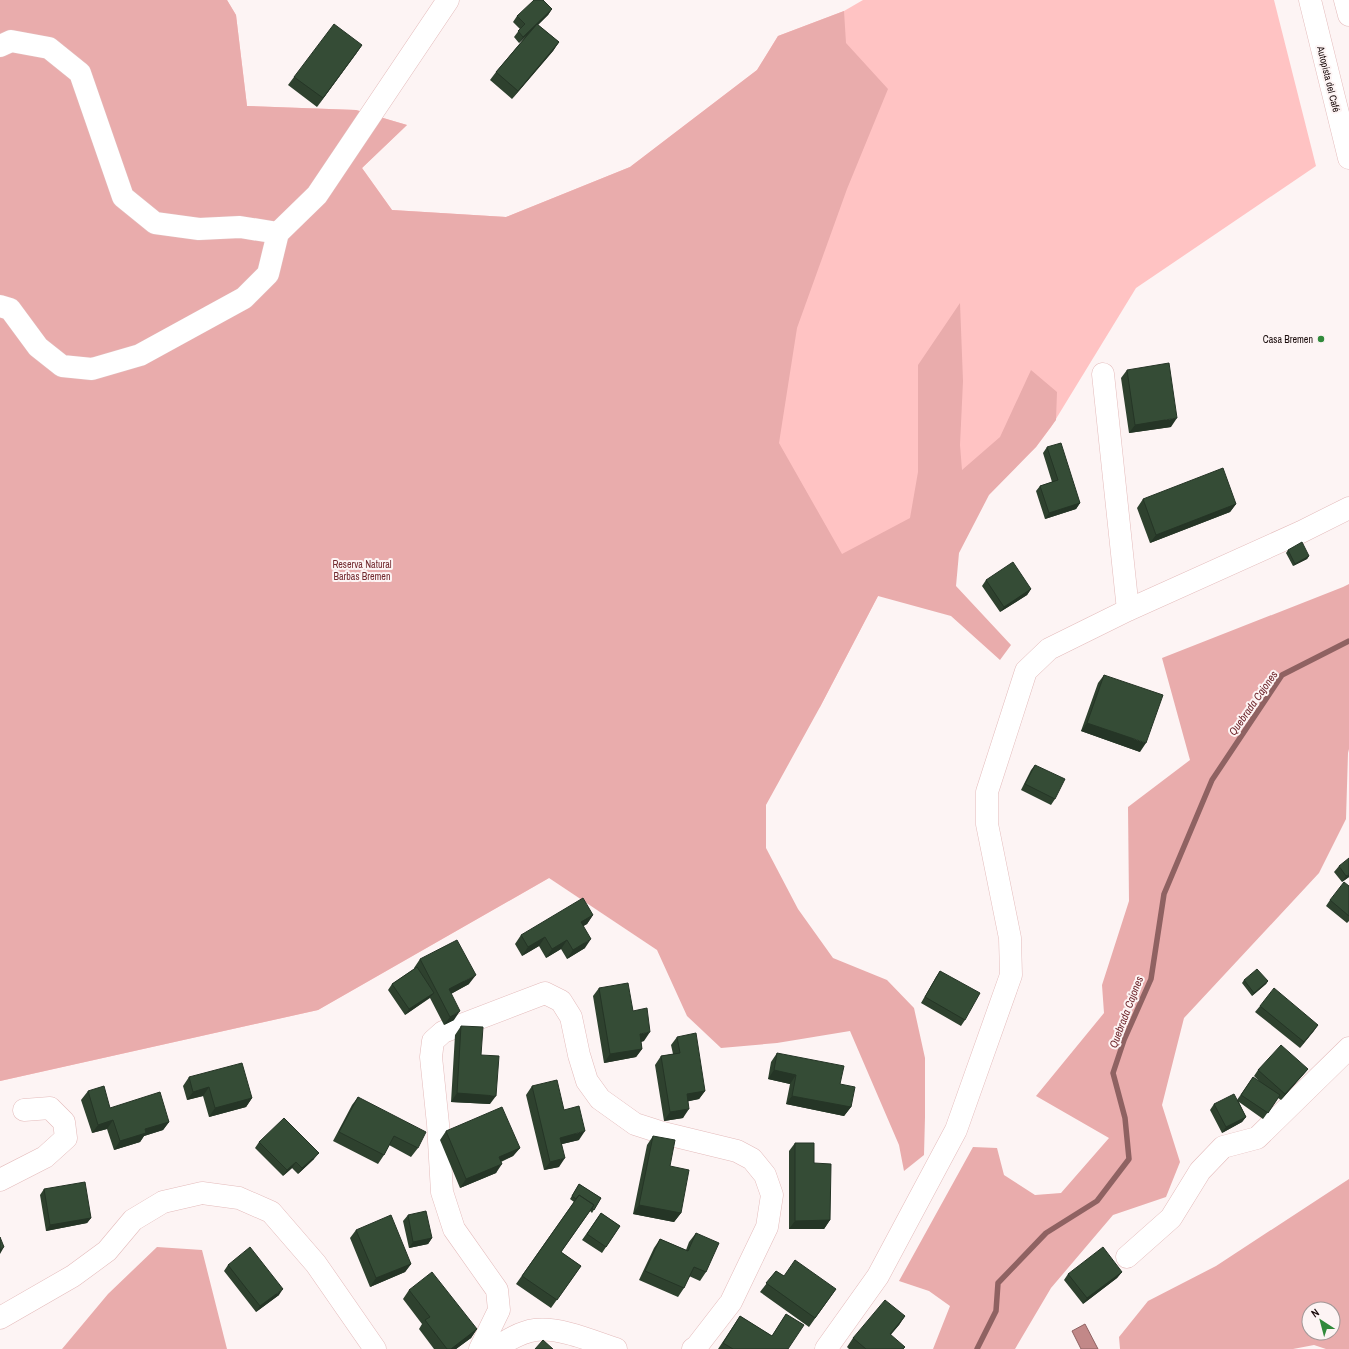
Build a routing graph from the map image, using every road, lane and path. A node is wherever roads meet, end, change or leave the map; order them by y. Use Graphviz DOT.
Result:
graph roads {
  1 [pos="448,0"];
  2 [pos="1310,0"];
  3 [pos="1345,0"];
  4 [pos="1349,15"];
  5 [pos="0,46"];
  6 [pos="1349,158"];
  7 [pos="278,233"];
  8 [pos="0,306"];
  9 [pos="1103,374"];
  10 [pos="1349,508"];
  11 [pos="1128,610"];
  12 [pos="1349,1048"];
  13 [pos="24,1110"];
  14 [pos="0,1180"];
  15 [pos="1128,1257"];
  16 [pos="0,1318"];
  17 [pos="375,1349"];
  18 [pos="480,1349"];
  19 [pos="494,1349"];
  20 [pos="616,1349"];
  21 [pos="693,1349"];
  22 [pos="826,1349"];
  1 -- 7 [label="main road"];
  2 -- 6 [label="main road, Autopista del Café"];
  3 -- 4 [label="main road"];
  5 -- 7 [label="main road"];
  7 -- 8 [label="main road"];
  9 -- 11 [label="main road"];
  10 -- 11 [label="main road"];
  11 -- 22 [label="main road"];
  12 -- 15 [label="main road"];
  13 -- 14 [label="main road"];
  16 -- 17 [label="main road"];
  18 -- 21 [label="main road"];
  19 -- 20 [label="main road"];
}
